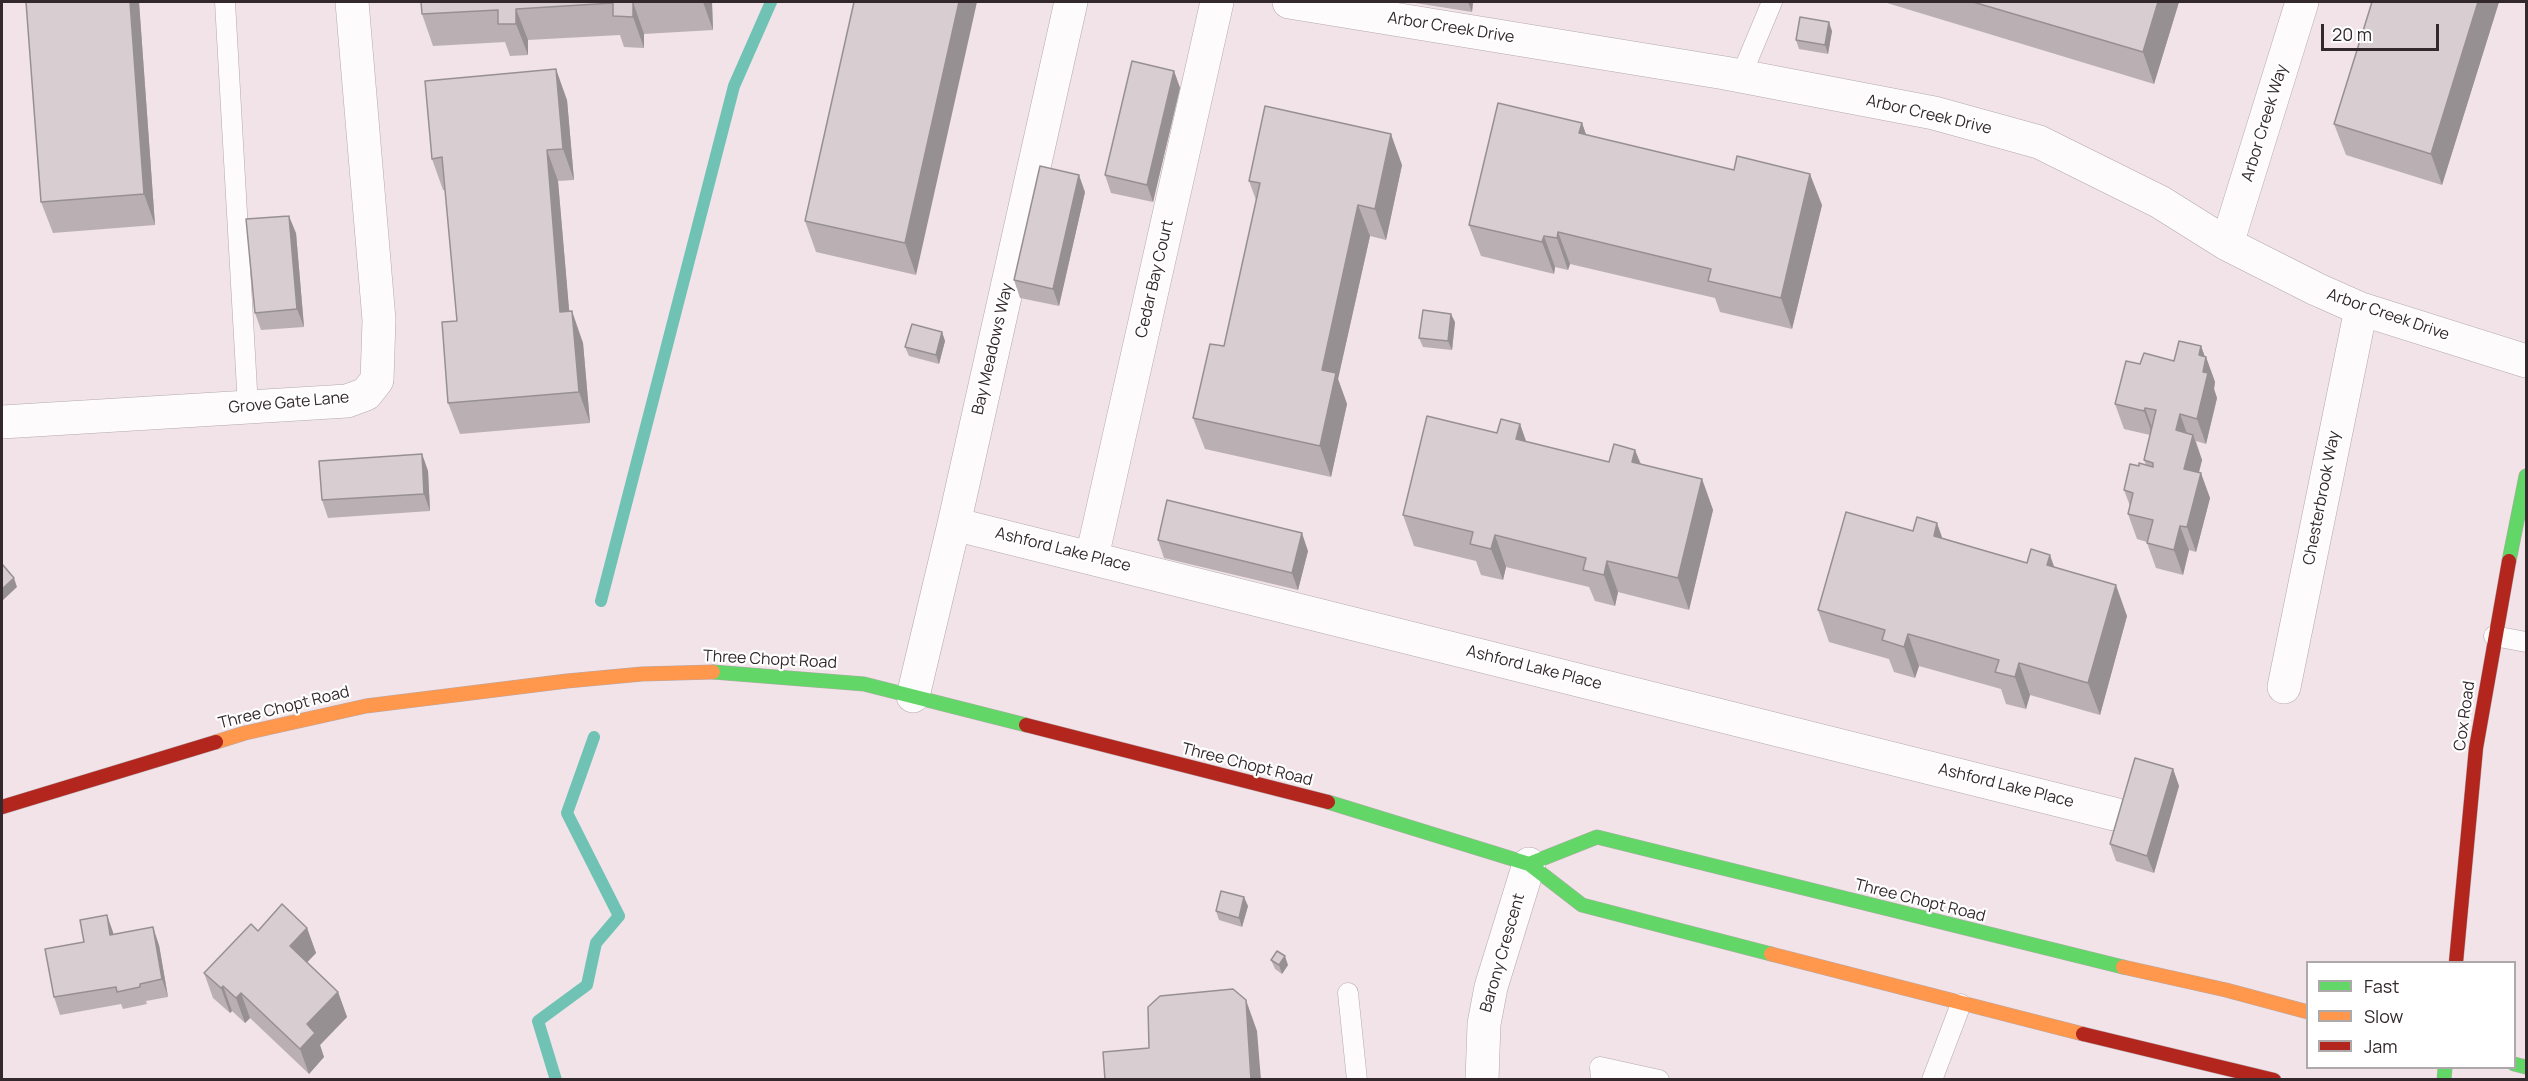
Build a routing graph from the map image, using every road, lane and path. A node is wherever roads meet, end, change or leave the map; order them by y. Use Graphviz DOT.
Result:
graph roads {
  1 [pos="225,2"];
  2 [pos="352,2"];
  3 [pos="1071,2"];
  4 [pos="1217,2"];
  5 [pos="1289,2"];
  6 [pos="1772,2"];
  7 [pos="2302,2"];
  8 [pos="1741,76"];
  9 [pos="2227,244"];
  10 [pos="2361,309"];
  11 [pos="2526,360"];
  12 [pos="248,407"];
  13 [pos="2,422"];
  14 [pos="2526,476"];
  15 [pos="954,524"];
  16 [pos="1092,557"];
  17 [pos="2494,636"];
  18 [pos="2526,642"];
  19 [pos="2284,687"];
  20 [pos="913,696"];
  21 [pos="3,803"];
  22 [pos="2114,814"];
  23 [pos="1529,864"];
  24 [pos="2456,961"];
  25 [pos="1348,993"];
  26 [pos="1961,1004"];
  27 [pos="2306,1011"];
  28 [pos="1357,1080"];
  29 [pos="1482,1080"];
  30 [pos="1601,1080"];
  31 [pos="1659,1080"];
  32 [pos="1932,1080"];
  33 [pos="2274,1080"];
  1 -- 12 [label="lane"];
  2 -- 12 [label="street, Grove Gate Lane"];
  3 -- 15 [label="street, Bay Meadows Way"];
  4 -- 16 [label="street, Cedar Bay Court"];
  5 -- 8 [label="street, Arbor Creek Drive"];
  6 -- 8 [label="lane"];
  7 -- 9 [label="street, Arbor Creek Way"];
  8 -- 9 [label="street, Arbor Creek Drive"];
  9 -- 10 [label="street, Arbor Creek Drive"];
  10 -- 11 [label="street, Arbor Creek Drive"];
  10 -- 19 [label="street, Chesterbrook Way"];
  12 -- 13 [label="street, Grove Gate Lane"];
  14 -- 17 [label="main road, Cox Road"];
  15 -- 16 [label="street, Ashford Lake Place"];
  15 -- 20 [label="street, Bay Meadows Way"];
  16 -- 22 [label="street, Ashford Lake Place"];
  17 -- 18 [label="lane"];
  17 -- 24 [label="main road, Cox Road"];
  20 -- 21 [label="main road, Three Chopt Road"];
  20 -- 23 [label="main road, Three Chopt Road"];
  23 -- 26 [label="main road, Three Chopt Road"];
  23 -- 27 [label="main road, Three Chopt Road"];
  23 -- 29 [label="street, Barony Crescent"];
  25 -- 28 [label="lane"];
  26 -- 32 [label="lane"];
  26 -- 33 [label="main road, Three Chopt Road"];
  30 -- 31 [label="lane"];
}
